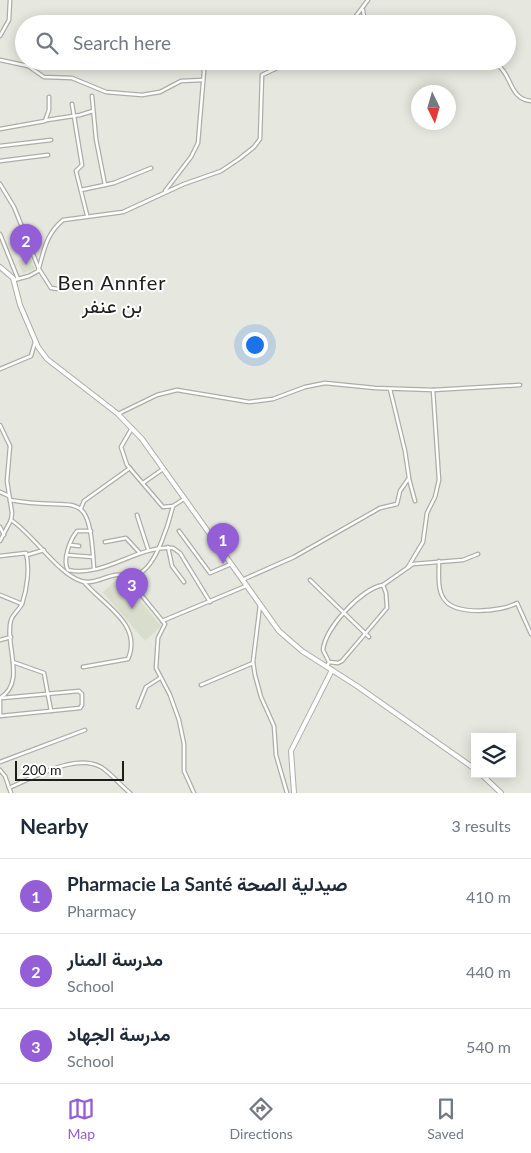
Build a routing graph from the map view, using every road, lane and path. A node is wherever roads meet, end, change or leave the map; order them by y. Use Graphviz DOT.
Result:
graph roads {
  1 [pos="10,0"];
  2 [pos="368,0"];
  3 [pos="363,9"];
  4 [pos="358,15"];
  5 [pos="364,15"];
  6 [pos="0,36"];
  7 [pos="0,60"];
  8 [pos="15,63"];
  9 [pos="34,70"];
  10 [pos="204,70"];
  11 [pos="273,70"];
  12 [pos="503,70"];
  13 [pos="203,80"];
  14 [pos="92,96"];
  15 [pos="49,97"];
  16 [pos="531,101"];
  17 [pos="72,104"];
  18 [pos="93,111"];
  19 [pos="74,116"];
  20 [pos="47,120"];
  21 [pos="0,129"];
  22 [pos="51,140"];
  23 [pos="0,146"];
  24 [pos="48,155"];
  25 [pos="0,161"];
  26 [pos="151,168"];
  27 [pos="0,184"];
  28 [pos="105,185"];
  29 [pos="82,190"];
  30 [pos="164,192"];
  31 [pos="87,216"];
  32 [pos="0,234"];
  33 [pos="0,267"];
  34 [pos="39,269"];
  35 [pos="16,280"];
  36 [pos="76,284"];
  37 [pos="35,340"];
  38 [pos="0,370"];
  39 [pos="520,384"];
  40 [pos="390,389"];
  41 [pos="433,390"];
  42 [pos="118,414"];
  43 [pos="0,425"];
  44 [pos="132,428"];
  45 [pos="130,468"];
  46 [pos="162,469"];
  47 [pos="408,479"];
  48 [pos="143,483"];
  49 [pos="0,492"];
  50 [pos="9,496"];
  51 [pos="184,499"];
  52 [pos="10,500"];
  53 [pos="415,501"];
  54 [pos="172,506"];
  55 [pos="81,508"];
  56 [pos="137,515"];
  57 [pos="11,520"];
  58 [pos="0,527"];
  59 [pos="91,531"];
  60 [pos="179,531"];
  61 [pos="4,535"];
  62 [pos="0,541"];
  63 [pos="105,542"];
  64 [pos="70,545"];
  65 [pos="79,546"];
  66 [pos="168,547"];
  67 [pos="158,548"];
  68 [pos="44,550"];
  69 [pos="148,550"];
  70 [pos="140,552"];
  71 [pos="478,554"];
  72 [pos="27,555"];
  73 [pos="67,555"];
  74 [pos="0,556"];
  75 [pos="93,557"];
  76 [pos="439,561"];
  77 [pos="231,564"];
  78 [pos="408,567"];
  79 [pos="94,568"];
  80 [pos="128,578"];
  81 [pos="242,580"];
  82 [pos="310,580"];
  83 [pos="84,582"];
  84 [pos="184,582"];
  85 [pos="383,585"];
  86 [pos="246,586"];
  87 [pos="0,595"];
  88 [pos="210,602"];
  89 [pos="22,604"];
  90 [pos="260,605"];
  91 [pos="344,613"];
  92 [pos="162,621"];
  93 [pos="364,633"];
  94 [pos="531,634"];
  95 [pos="11,637"];
  96 [pos="369,637"];
  97 [pos="0,640"];
  98 [pos="13,662"];
  99 [pos="253,662"];
  100 [pos="330,662"];
  101 [pos="83,667"];
  102 [pos="330,668"];
  103 [pos="160,678"];
  104 [pos="201,685"];
  105 [pos="48,694"];
  106 [pos="0,698"];
  107 [pos="138,707"];
  108 [pos="51,711"];
  109 [pos="0,716"];
  110 [pos="85,730"];
  111 [pos="0,762"];
  112 [pos="471,766"];
  113 [pos="0,770"];
  114 [pos="485,778"];
  115 [pos="10,788"];
  116 [pos="10,793"];
  117 [pos="130,793"];
  118 [pos="194,793"];
  119 [pos="287,793"];
  120 [pos="294,793"];
  121 [pos="501,793"];
  1 -- 6 [label="street"];
  2 -- 3 [label="street"];
  3 -- 4 [label="street"];
  3 -- 5 [label="street"];
  7 -- 8 [label="street"];
  9 -- 13 [label="street"];
  10 -- 13 [label="street"];
  11 -- 30 [label="street"];
  12 -- 16 [label="street"];
  13 -- 30 [label="street"];
  14 -- 18 [label="street"];
  15 -- 20 [label="street"];
  17 -- 19 [label="street"];
  18 -- 19 [label="street"];
  18 -- 28 [label="street"];
  19 -- 20 [label="street"];
  19 -- 29 [label="street"];
  20 -- 21 [label="street"];
  22 -- 23 [label="street"];
  24 -- 25 [label="street"];
  26 -- 28 [label="street"];
  27 -- 34 [label="street"];
  28 -- 29 [label="street"];
  29 -- 31 [label="street"];
  30 -- 31 [label="street"];
  31 -- 34 [label="street"];
  32 -- 35 [label="street"];
  33 -- 35 [label="street"];
  34 -- 35 [label="street"];
  34 -- 36 [label="street"];
  35 -- 37 [label="street"];
  37 -- 38 [label="street"];
  37 -- 42 [label="street"];
  39 -- 41 [label="street"];
  40 -- 41 [label="street"];
  40 -- 42 [label="street"];
  40 -- 47 [label="street"];
  41 -- 78 [label="street"];
  42 -- 44 [label="street"];
  43 -- 50 [label="street"];
  44 -- 45 [label="street"];
  44 -- 46 [label="street"];
  45 -- 48 [label="street"];
  45 -- 55 [label="street"];
  46 -- 48 [label="street"];
  46 -- 51 [label="street"];
  47 -- 53 [label="street"];
  47 -- 81 [label="street"];
  48 -- 54 [label="street"];
  49 -- 50 [label="street"];
  50 -- 52 [label="street"];
  51 -- 54 [label="street"];
  51 -- 77 [label="street"];
  52 -- 55 [label="street"];
  52 -- 57 [label="street"];
  54 -- 67 [label="street"];
  55 -- 59 [label="street"];
  56 -- 69 [label="street"];
  57 -- 61 [label="street"];
  57 -- 68 [label="street"];
  58 -- 61 [label="street"];
  59 -- 64 [label="street"];
  59 -- 75 [label="street"];
  60 -- 77 [label="street"];
  61 -- 62 [label="street"];
  63 -- 70 [label="street"];
  64 -- 65 [label="street"];
  64 -- 73 [label="street"];
  66 -- 67 [label="street"];
  66 -- 84 [label="street"];
  66 -- 88 [label="street"];
  67 -- 69 [label="street"];
  67 -- 80 [label="street"];
  68 -- 72 [label="street"];
  68 -- 83 [label="street"];
  69 -- 70 [label="street"];
  70 -- 79 [label="street"];
  71 -- 76 [label="street"];
  72 -- 74 [label="street"];
  72 -- 89 [label="street"];
  73 -- 75 [label="street"];
  73 -- 79 [label="street"];
  75 -- 79 [label="street"];
  76 -- 78 [label="street"];
  76 -- 94 [label="street"];
  77 -- 81 [label="street"];
  78 -- 85 [label="street"];
  80 -- 83 [label="street"];
  80 -- 92 [label="street"];
  81 -- 86 [label="street"];
  82 -- 91 [label="street"];
  83 -- 101 [label="street"];
  85 -- 91 [label="street"];
  85 -- 93 [label="street"];
  86 -- 88 [label="street"];
  86 -- 90 [label="street"];
  87 -- 89 [label="street"];
  88 -- 92 [label="street"];
  89 -- 95 [label="street"];
  90 -- 99 [label="street"];
  90 -- 102 [label="street"];
  91 -- 93 [label="street"];
  91 -- 100 [label="street"];
  92 -- 103 [label="street"];
  93 -- 96 [label="street"];
  93 -- 100 [label="street"];
  95 -- 97 [label="street"];
  95 -- 98 [label="street"];
  98 -- 105 [label="street"];
  98 -- 106 [label="street"];
  99 -- 104 [label="street"];
  99 -- 119 [label="street"];
  100 -- 102 [label="street"];
  102 -- 112 [label="street"];
  102 -- 120 [label="street"];
  103 -- 107 [label="street"];
  103 -- 118 [label="street"];
  105 -- 106 [label="street"];
  105 -- 108 [label="street"];
  105 -- 108 [label="street"];
  106 -- 109 [label="street"];
  108 -- 109 [label="street"];
  110 -- 111 [label="street"];
  113 -- 115 [label="street"];
  114 -- 121 [label="street"];
  115 -- 116 [label="street"];
  115 -- 117 [label="street"];
}
